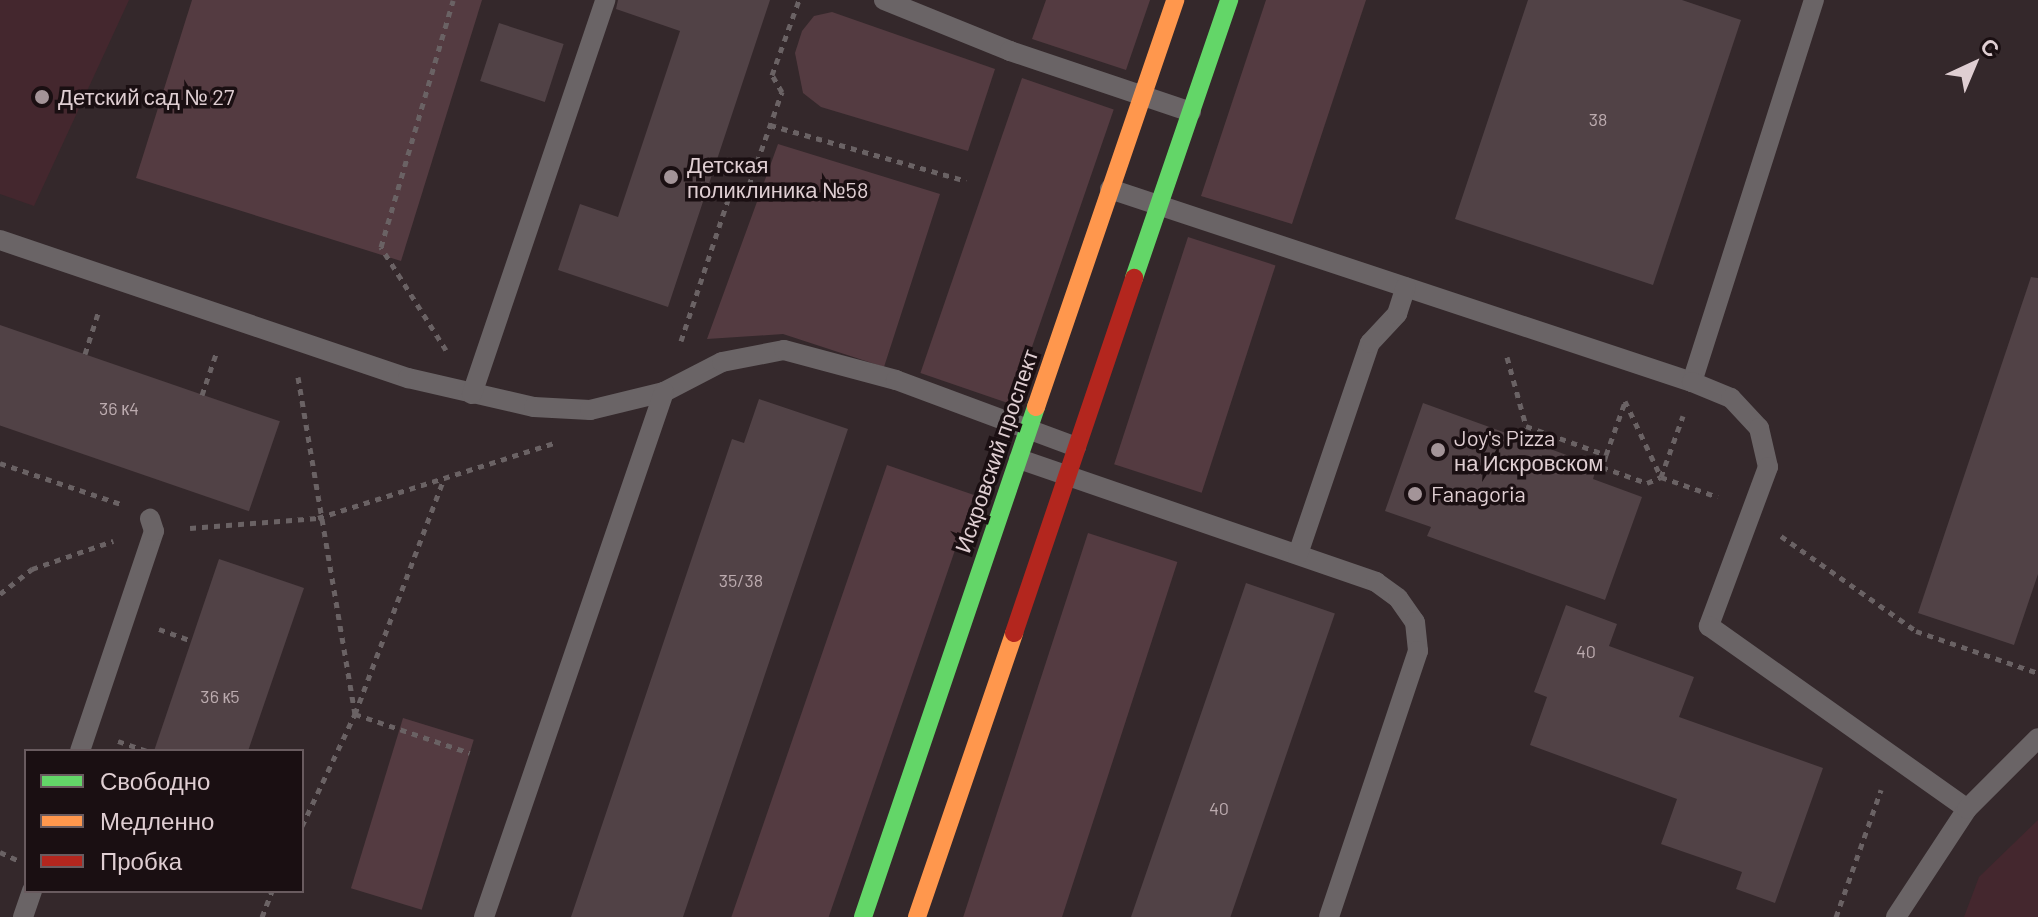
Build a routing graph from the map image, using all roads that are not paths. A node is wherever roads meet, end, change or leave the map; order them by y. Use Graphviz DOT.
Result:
graph roads {
  1 [pos="605,0"];
  2 [pos="884,0"];
  3 [pos="1175,0"];
  4 [pos="1229,0"];
  5 [pos="1814,0"];
  6 [pos="1142,97"];
  7 [pos="1191,112"];
  8 [pos="1110,189"];
  9 [pos="1159,206"];
  10 [pos="0,240"];
  11 [pos="1406,287"];
  12 [pos="1693,382"];
  13 [pos="664,392"];
  14 [pos="472,394"];
  15 [pos="1028,431"];
  16 [pos="1076,447"];
  17 [pos="1019,459"];
  18 [pos="1067,476"];
  19 [pos="152,525"];
  20 [pos="1298,554"];
  21 [pos="2038,738"];
  22 [pos="81,749"];
  23 [pos="1967,809"];
  24 [pos="31,893"];
  25 [pos="23,917"];
  26 [pos="484,917"];
  27 [pos="863,917"];
  28 [pos="917,917"];
  29 [pos="1329,917"];
  30 [pos="1896,917"];
  1 -- 14 [label="lane"];
  2 -- 6 [label="lane"];
  3 -- 6 [label="street, Искровский проспект"];
  4 -- 7 [label="street"];
  5 -- 12 [label="lane"];
  6 -- 7 [label="lane"];
  6 -- 8 [label="street, Искровский проспект"];
  7 -- 9 [label="street"];
  8 -- 9 [label="lane"];
  8 -- 15 [label="street, Искровский проспект"];
  9 -- 11 [label="lane"];
  9 -- 16 [label="street"];
  10 -- 14 [label="lane"];
  11 -- 12 [label="lane"];
  11 -- 20 [label="lane"];
  12 -- 23 [label="lane"];
  13 -- 14 [label="lane"];
  13 -- 15 [label="lane"];
  13 -- 26 [label="lane"];
  15 -- 16 [label="lane"];
  15 -- 17 [label="street, Искровский проспект"];
  16 -- 18 [label="street"];
  17 -- 18 [label="lane"];
  17 -- 27 [label="street, Искровский проспект"];
  18 -- 20 [label="lane"];
  18 -- 28 [label="street"];
  19 -- 22 [label="lane"];
  20 -- 29 [label="lane"];
  21 -- 23 [label="lane"];
  23 -- 30 [label="lane"];
  24 -- 25 [label="lane"];
}
